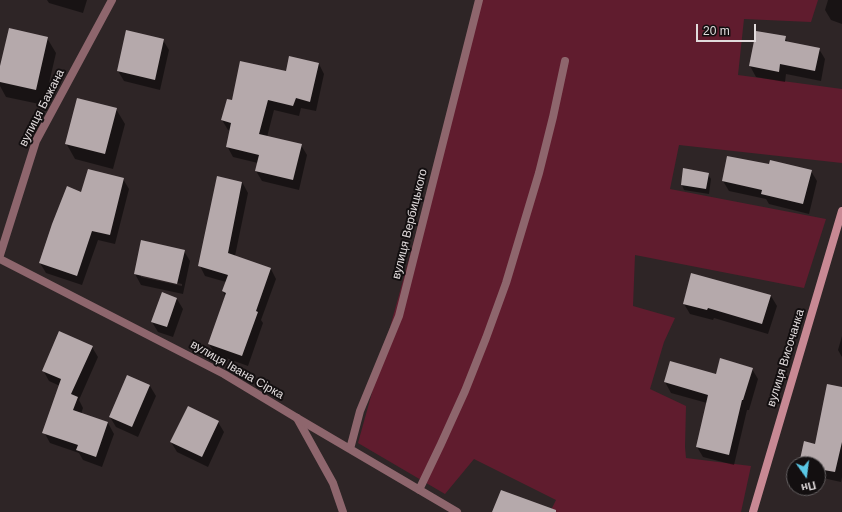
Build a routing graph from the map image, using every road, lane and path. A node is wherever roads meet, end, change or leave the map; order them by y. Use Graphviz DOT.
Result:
graph roads {
  1 [pos="112,0"];
  2 [pos="479,0"];
  3 [pos="565,61"];
  4 [pos="842,211"];
  5 [pos="0,255"];
  6 [pos="0,259"];
  7 [pos="297,418"];
  8 [pos="350,449"];
  9 [pos="419,490"];
  10 [pos="343,512"];
  11 [pos="457,512"];
  12 [pos="753,512"];
  1 -- 5 [label="street, вулиця Бажана"];
  2 -- 8 [label="street, вулиця Вербицького"];
  3 -- 9 [label="street"];
  4 -- 12 [label="street, вулиця Височанка"];
  6 -- 7 [label="street, вулиця Івана Сірка"];
  7 -- 8 [label="street, вулиця Івана Сірка"];
  7 -- 10 [label="street"];
  8 -- 9 [label="street, вулиця Івана Сірка"];
  9 -- 11 [label="street, вулиця Івана Сірка"];
}
